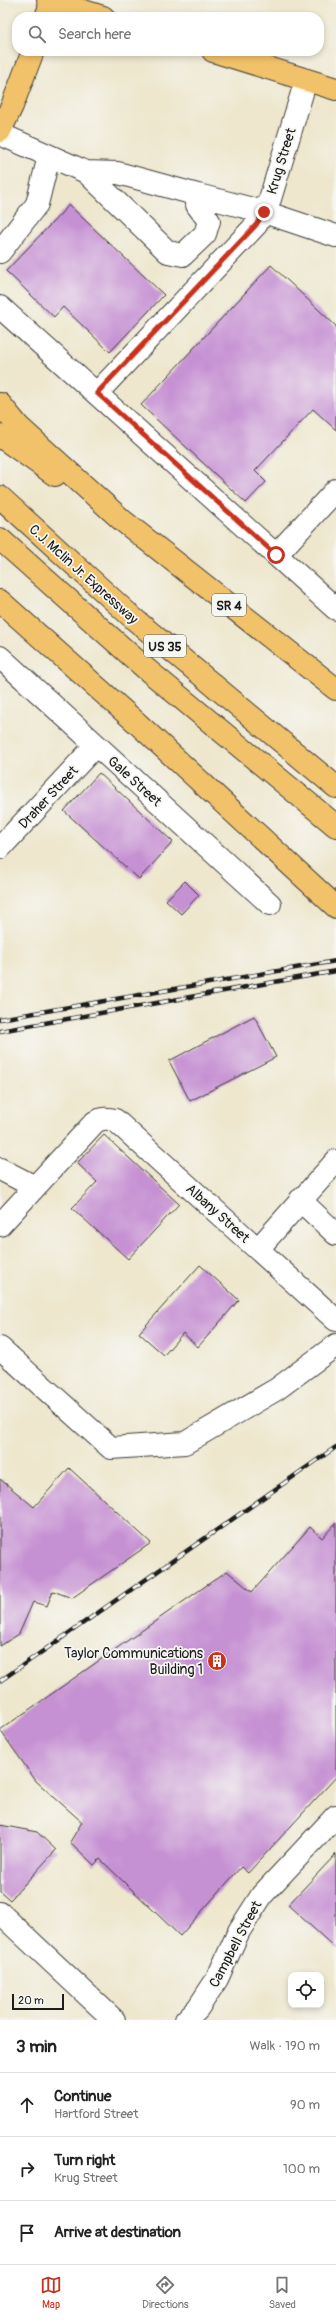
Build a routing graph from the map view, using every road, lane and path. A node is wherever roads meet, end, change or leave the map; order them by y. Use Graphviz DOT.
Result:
graph roads {
  1 [pos="50,5"];
  2 [pos="81,12"];
  3 [pos="31,56"];
  4 [pos="228,56"];
  5 [pos="306,80"];
  6 [pos="336,89"];
  7 [pos="0,131"];
  8 [pos="0,134"];
  9 [pos="50,156"];
  10 [pos="86,172"];
  11 [pos="198,195"];
  12 [pos="264,212"];
  13 [pos="209,221"];
  14 [pos="336,236"];
  15 [pos="236,246"];
  16 [pos="0,252"];
  17 [pos="183,255"];
  18 [pos="207,278"];
  19 [pos="0,307"];
  20 [pos="97,393"];
  21 [pos="0,404"];
  22 [pos="0,436"];
  23 [pos="336,490"];
  24 [pos="0,497"];
  25 [pos="123,521"];
  26 [pos="0,539"];
  27 [pos="276,555"];
  28 [pos="0,601"];
  29 [pos="336,609"];
  30 [pos="0,656"];
  31 [pos="336,689"];
  32 [pos="96,745"];
  33 [pos="336,787"];
  34 [pos="336,826"];
  35 [pos="0,848"];
  36 [pos="270,904"];
  37 [pos="336,908"];
  38 [pos="336,1160"];
  39 [pos="0,1170"];
  40 [pos="35,1187"];
  41 [pos="300,1200"];
  42 [pos="0,1225"];
  43 [pos="336,1234"];
  44 [pos="258,1249"];
  45 [pos="336,1320"];
  46 [pos="336,1345"];
  47 [pos="0,1348"];
  48 [pos="336,1816"];
  49 [pos="0,1913"];
  50 [pos="198,2016"];
  51 [pos="114,2020"];
  1 -- 2 [label="main road"];
  3 -- 7 [label="main road"];
  4 -- 5 [label="main road"];
  5 -- 6 [label="main road"];
  5 -- 12 [label="street, Krug Street"];
  8 -- 9 [label="street"];
  9 -- 10 [label="street"];
  9 -- 16 [label="street"];
  10 -- 11 [label="street"];
  10 -- 17 [label="street"];
  11 -- 12 [label="street"];
  11 -- 13 [label="street"];
  12 -- 14 [label="street"];
  12 -- 15 [label="street, Krug Street"];
  13 -- 15 [label="street"];
  13 -- 17 [label="street"];
  15 -- 18 [label="street, Krug Street"];
  17 -- 18 [label="street"];
  18 -- 20 [label="street, Krug Street"];
  19 -- 20 [label="street"];
  20 -- 27 [label="street"];
  21 -- 25 [label="main road"];
  22 -- 25 [label="main road, SR 4"];
  23 -- 27 [label="street"];
  24 -- 33 [label="main road, C.J. Mclin Jr. Expressway / US 35"];
  25 -- 31 [label="main road, SR 4"];
  26 -- 34 [label="main road, US 35"];
  27 -- 29 [label="street"];
  28 -- 37 [label="main road"];
  30 -- 32 [label="street, Gale Street"];
  32 -- 35 [label="street, Draher Street"];
  32 -- 36 [label="street, Gale Street"];
  38 -- 41 [label="street"];
  39 -- 40 [label="street"];
  40 -- 42 [label="street"];
  40 -- 44 [label="street, Albany Street"];
  41 -- 43 [label="street"];
  41 -- 44 [label="street"];
  44 -- 45 [label="street, Albany Street"];
  46 -- 47 [label="street"];
  48 -- 50 [label="street, Campbell Street"];
  49 -- 51 [label="street"];
}
